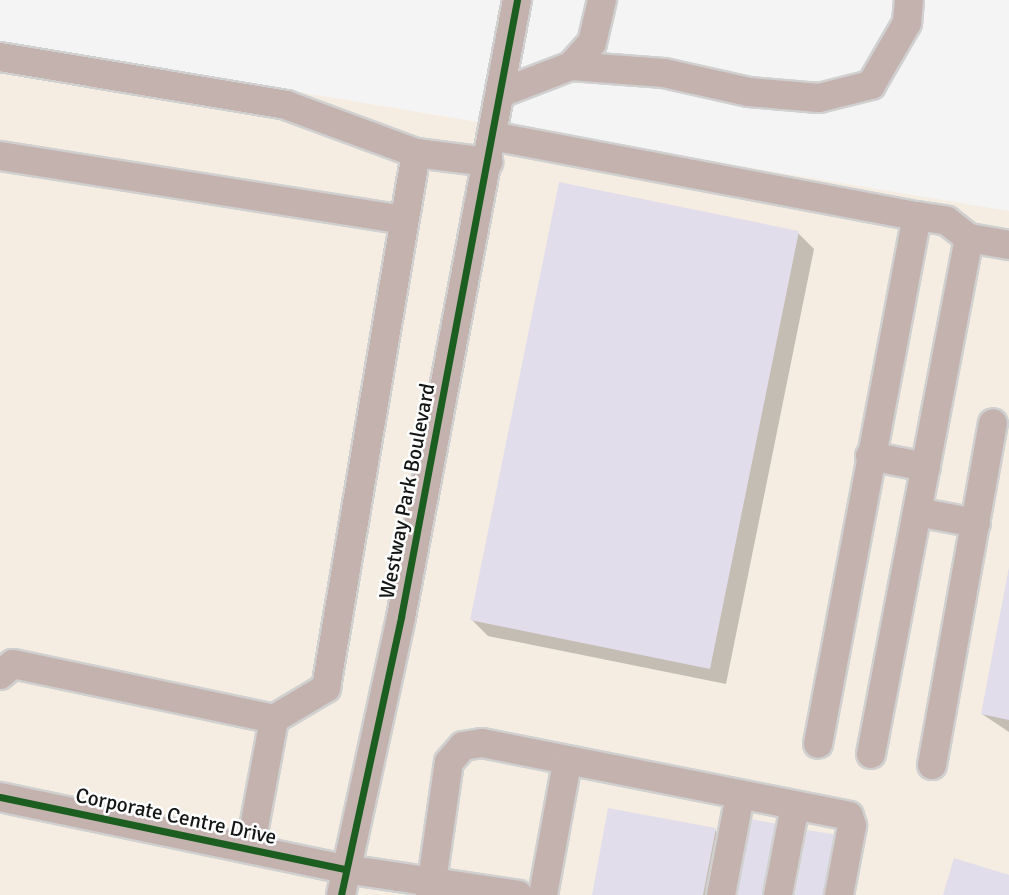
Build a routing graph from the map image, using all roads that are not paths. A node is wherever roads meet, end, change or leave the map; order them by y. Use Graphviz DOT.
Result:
graph roads {
  1 [pos="517,0"];
  2 [pos="602,0"];
  3 [pos="909,0"];
  4 [pos="0,57"];
  5 [pos="571,66"];
  6 [pos="501,93"];
  7 [pos="490,149"];
  8 [pos="416,153"];
  9 [pos="0,156"];
  10 [pos="917,216"];
  11 [pos="403,220"];
  12 [pos="969,238"];
  13 [pos="1009,245"];
  14 [pos="993,423"];
  15 [pos="870,456"];
  16 [pos="926,467"];
  17 [pos="917,512"];
  18 [pos="976,523"];
  19 [pos="0,675"];
  20 [pos="274,719"];
  21 [pos="818,744"];
  22 [pos="871,754"];
  23 [pos="567,763"];
  24 [pos="932,765"];
  25 [pos="740,795"];
  26 [pos="0,797"];
  27 [pos="795,806"];
  28 [pos="250,849"];
  29 [pos="343,882"];
  30 [pos="431,889"];
  31 [pos="519,895"];
  32 [pos="543,895"];
  33 [pos="721,895"];
  34 [pos="778,895"];
  35 [pos="839,895"];
  1 -- 6 [label="street, Westway Park Boulevard"];
  2 -- 5 [label="street"];
  3 -- 5 [label="street"];
  4 -- 8 [label="street"];
  5 -- 6 [label="street"];
  6 -- 7 [label="street, Westway Park Boulevard"];
  7 -- 8 [label="street"];
  7 -- 10 [label="street"];
  7 -- 29 [label="street, Westway Park Boulevard"];
  8 -- 11 [label="street"];
  9 -- 11 [label="street"];
  10 -- 12 [label="street"];
  10 -- 15 [label="street"];
  11 -- 20 [label="street"];
  12 -- 13 [label="street"];
  12 -- 16 [label="street"];
  14 -- 18 [label="street"];
  15 -- 16 [label="street"];
  15 -- 21 [label="street"];
  16 -- 17 [label="street"];
  17 -- 18 [label="street"];
  17 -- 22 [label="street"];
  18 -- 24 [label="street"];
  19 -- 20 [label="street"];
  20 -- 28 [label="street"];
  23 -- 25 [label="street"];
  23 -- 30 [label="street"];
  23 -- 32 [label="street"];
  25 -- 27 [label="street"];
  25 -- 33 [label="street"];
  26 -- 28 [label="street, Corporate Centre Drive"];
  27 -- 34 [label="street"];
  27 -- 35 [label="street"];
  28 -- 29 [label="street, Corporate Centre Drive"];
  29 -- 30 [label="street, Corporate Centre Drive"];
  30 -- 31 [label="street, Corporate Centre Drive"];
}
